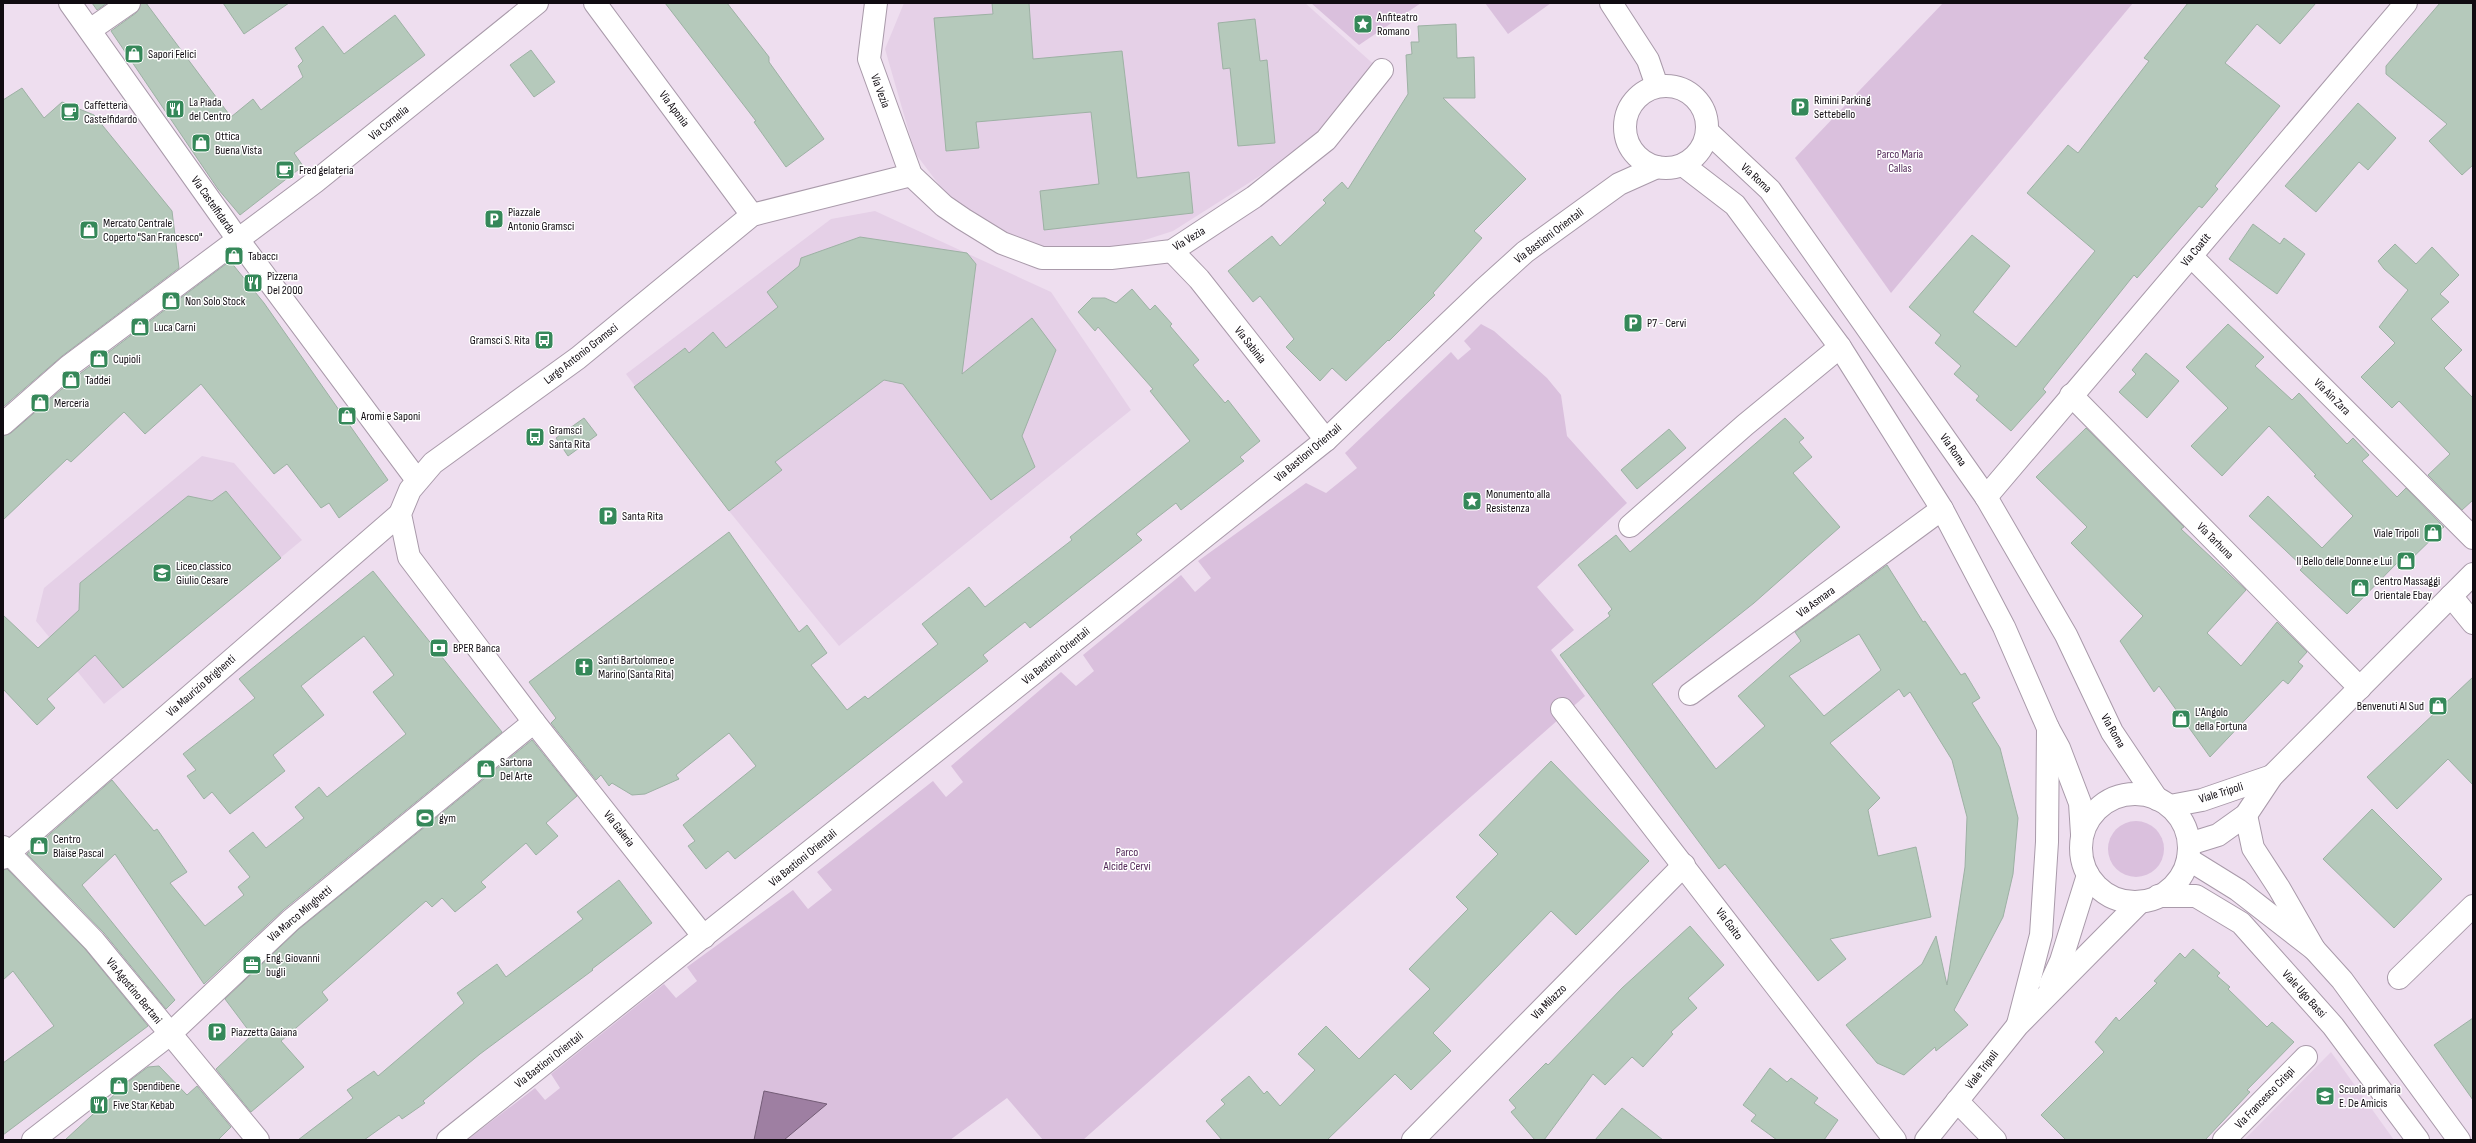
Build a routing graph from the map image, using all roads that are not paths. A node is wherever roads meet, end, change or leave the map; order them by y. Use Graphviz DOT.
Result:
graph roads {
  1 [pos="70,3"];
  2 [pos="129,3"];
  3 [pos="537,3"];
  4 [pos="595,3"];
  5 [pos="876,3"];
  6 [pos="1611,3"];
  7 [pos="2406,3"];
  8 [pos="90,30"];
  9 [pos="1382,70"];
  10 [pos="1657,86"];
  11 [pos="1707,131"];
  12 [pos="1683,165"];
  13 [pos="1657,167"];
  14 [pos="912,175"];
  15 [pos="752,215"];
  16 [pos="239,241"];
  17 [pos="1172,251"];
  18 [pos="2191,256"];
  19 [pos="1840,347"];
  20 [pos="2071,395"];
  21 [pos="3,424"];
  22 [pos="1326,440"];
  23 [pos="414,485"];
  24 [pos="1986,497"];
  25 [pos="1942,509"];
  26 [pos="400,514"];
  27 [pos="1630,526"];
  28 [pos="2473,538"];
  29 [pos="2473,574"];
  30 [pos="2451,596"];
  31 [pos="2473,623"];
  32 [pos="2360,688"];
  33 [pos="1690,694"];
  34 [pos="1562,709"];
  35 [pos="534,722"];
  36 [pos="2048,728"];
  37 [pos="2272,776"];
  38 [pos="2163,802"];
  39 [pos="2246,815"];
  40 [pos="2082,834"];
  41 [pos="2188,851"];
  42 [pos="5,853"];
  43 [pos="1684,865"];
  44 [pos="2088,875"];
  45 [pos="2149,899"];
  46 [pos="2473,906"];
  47 [pos="704,937"];
  48 [pos="2314,949"];
  49 [pos="2399,978"];
  50 [pos="2041,1002"];
  51 [pos="2018,1025"];
  52 [pos="170,1034"];
  53 [pos="2306,1057"];
  54 [pos="1957,1101"];
  55 [pos="33,1140"];
  56 [pos="258,1140"];
  57 [pos="448,1140"];
  58 [pos="1413,1140"];
  59 [pos="1895,1140"];
  60 [pos="1926,1140"];
  61 [pos="1995,1140"];
  62 [pos="2224,1140"];
  63 [pos="2418,1140"];
  64 [pos="2459,1140"];
  1 -- 8 [label="street, Via Castelfidardo"];
  2 -- 8 [label="street"];
  3 -- 16 [label="street, Via Cornelia"];
  4 -- 15 [label="street, Via Aponia"];
  5 -- 14 [label="street, Via Vezia"];
  6 -- 10 [label="street"];
  7 -- 18 [label="street, Via Coatit"];
  8 -- 16 [label="street, Via Castelfidardo"];
  9 -- 17 [label="street, Via Vezia"];
  10 -- 11 [label="street"];
  10 -- 13 [label="street"];
  11 -- 12 [label="street"];
  11 -- 24 [label="street, Via Roma"];
  12 -- 13 [label="street"];
  12 -- 19 [label="street"];
  13 -- 22 [label="street, Via Bastioni Orientali"];
  14 -- 15 [label="street"];
  14 -- 17 [label="street, Via Vezia"];
  15 -- 23 [label="street, Largo Antonio Gramsci"];
  16 -- 21 [label="street, Via Cornelia"];
  16 -- 23 [label="street, Via Castelfidardo"];
  17 -- 22 [label="street, Via Sabinia"];
  18 -- 20 [label="street, Via Coatit"];
  18 -- 28 [label="street, Via Ain Zara"];
  19 -- 25 [label="street"];
  19 -- 27 [label="street"];
  20 -- 24 [label="street, Via Coatit"];
  20 -- 32 [label="street, Via Tarhuna"];
  22 -- 47 [label="street, Via Bastioni Orientali"];
  23 -- 26 [label="street"];
  24 -- 38 [label="street, Via Roma"];
  25 -- 33 [label="street, Via Asmara"];
  25 -- 36 [label="street"];
  26 -- 35 [label="street, Via Galeria"];
  26 -- 42 [label="street, Via Maurizio Brighenti"];
  29 -- 30 [label="street, Viale Tripoli"];
  30 -- 31 [label="street"];
  30 -- 32 [label="street, Viale Tripoli"];
  32 -- 37 [label="street, Viale Tripoli"];
  34 -- 43 [label="street, Via Goito"];
  35 -- 47 [label="street, Via Galeria"];
  35 -- 52 [label="street, Via Marco Minghetti"];
  36 -- 40 [label="street"];
  36 -- 51 [label="street"];
  37 -- 38 [label="street, Viale Tripoli"];
  37 -- 39 [label="street, Viale Tripoli"];
  38 -- 40 [label="street"];
  38 -- 41 [label="street"];
  39 -- 41 [label="street, Viale Tripoli"];
  39 -- 48 [label="street"];
  40 -- 44 [label="street"];
  41 -- 45 [label="street"];
  41 -- 48 [label="street"];
  42 -- 52 [label="street, Via Agostino Bertani"];
  43 -- 58 [label="street, Via Milazzo"];
  43 -- 59 [label="street, Via Goito"];
  44 -- 45 [label="street"];
  44 -- 50 [label="street, Viale Tripoli"];
  45 -- 50 [label="street, Viale Tripoli"];
  45 -- 63 [label="street, Viale Ugo Bassi"];
  46 -- 49 [label="street"];
  47 -- 57 [label="street, Via Bastioni Orientali"];
  48 -- 64 [label="street"];
  50 -- 51 [label="street, Viale Tripoli"];
  51 -- 54 [label="street, Viale Tripoli"];
  52 -- 55 [label="street, Via Marco Minghetti"];
  52 -- 56 [label="street, Via Agostino Bertani"];
  53 -- 62 [label="street, Via Francesco Crispi"];
  54 -- 60 [label="street, Viale Tripoli"];
  54 -- 61 [label="street"];
}
